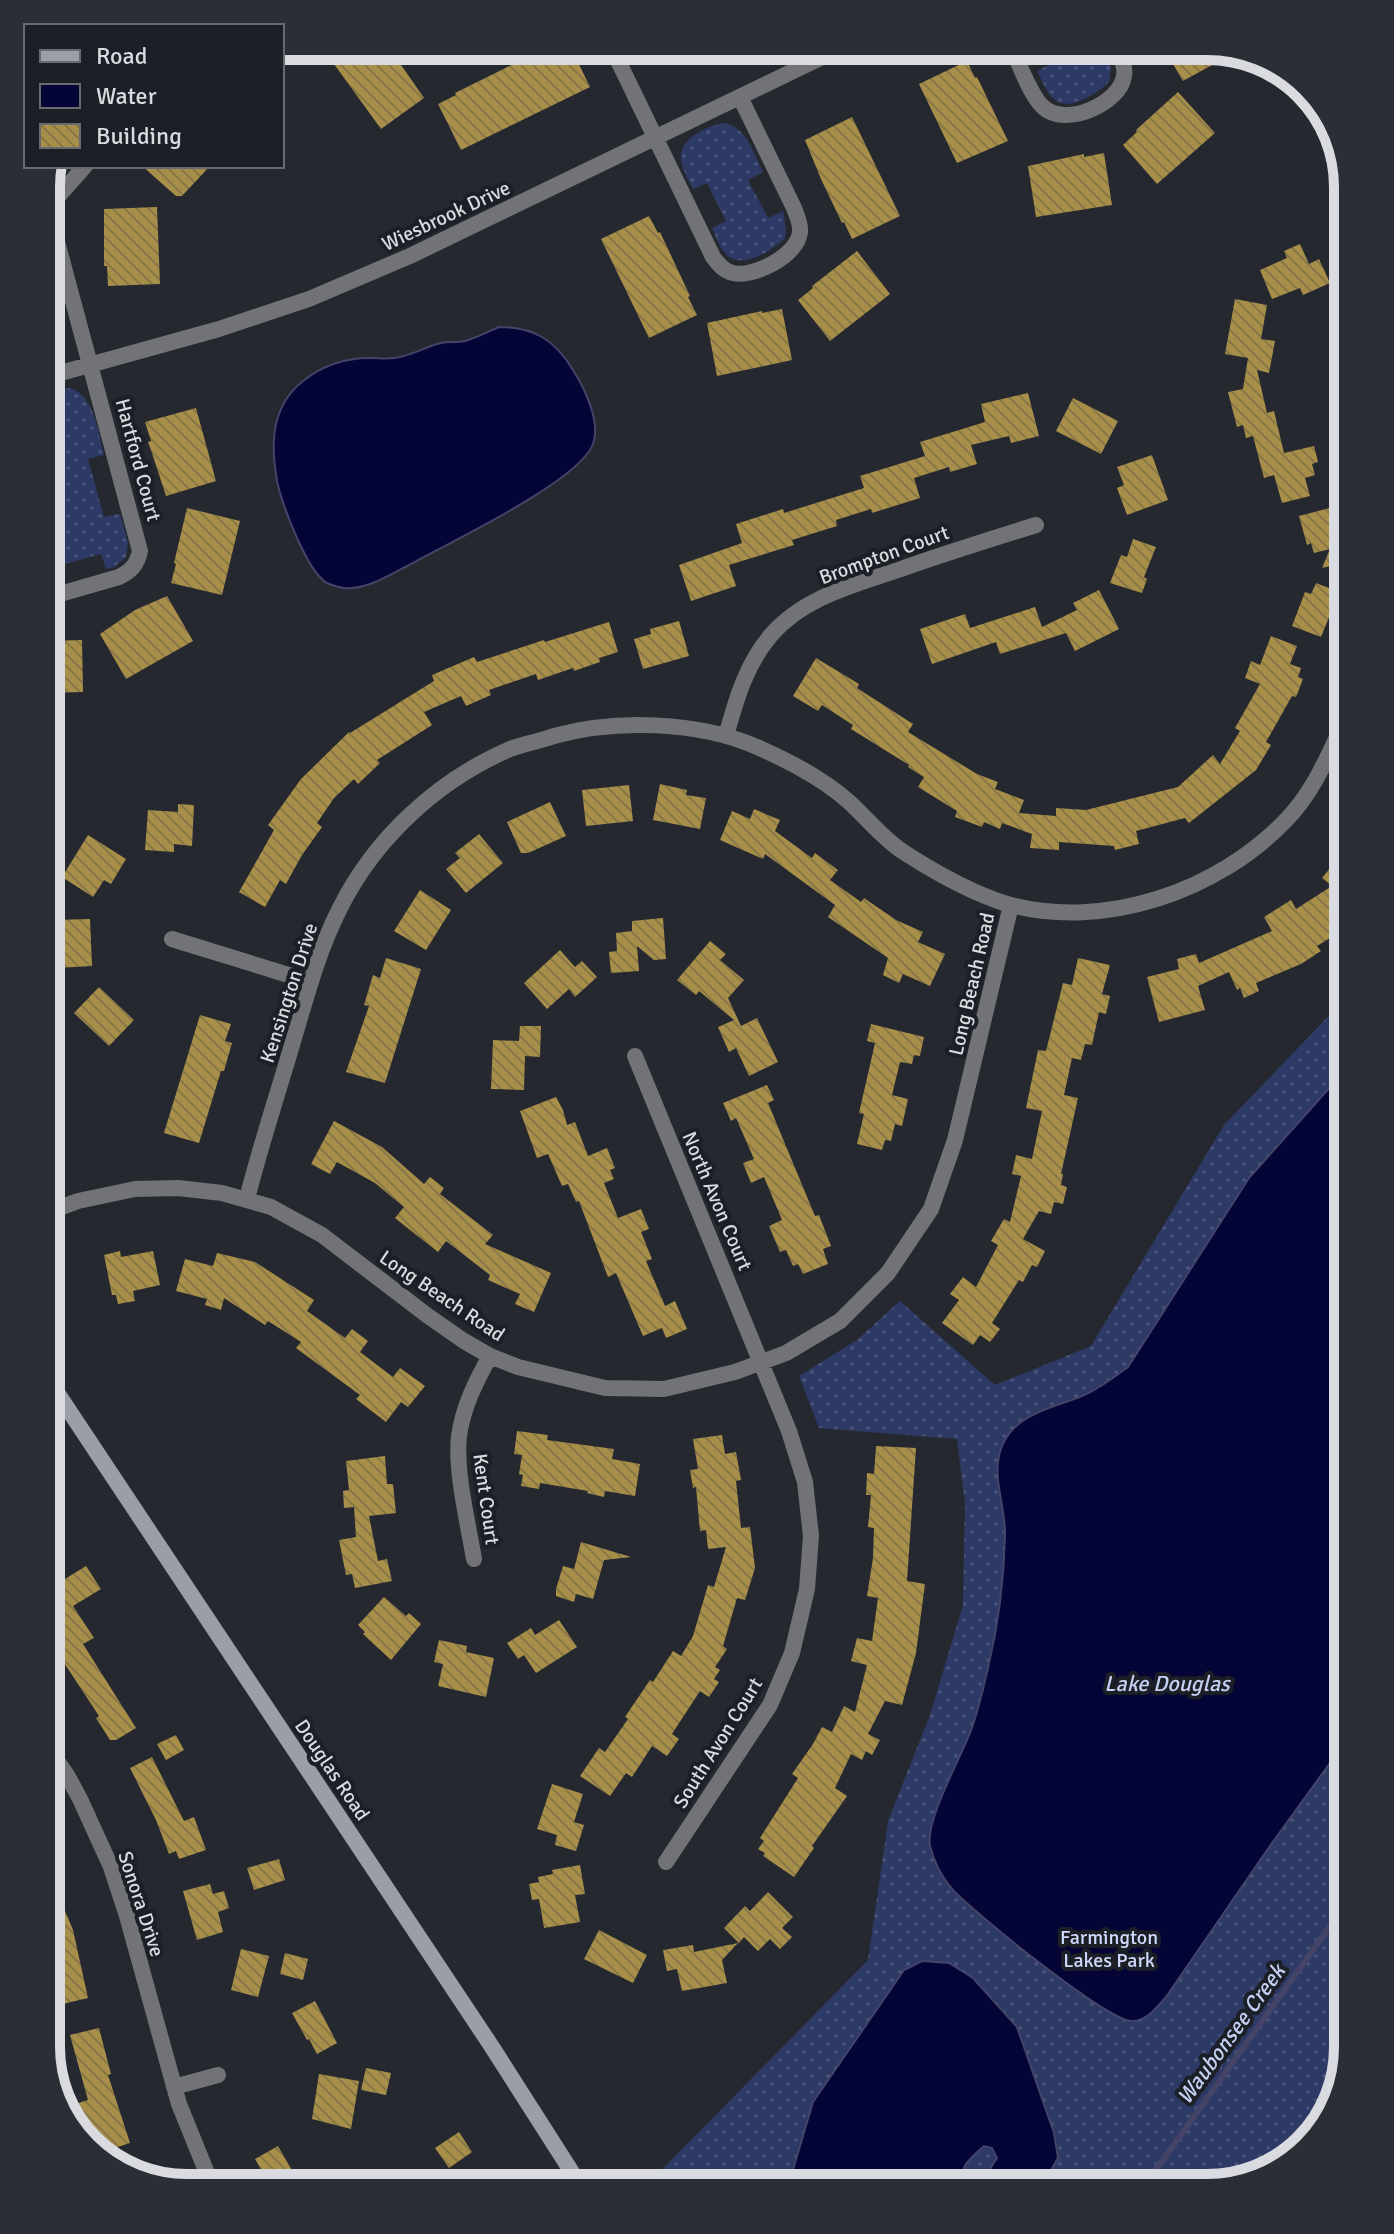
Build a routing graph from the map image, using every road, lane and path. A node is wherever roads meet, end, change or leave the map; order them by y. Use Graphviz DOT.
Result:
graph roads {
  1 [pos="618,60"];
  2 [pos="816,60"];
  3 [pos="1018,60"];
  4 [pos="1122,60"];
  5 [pos="740,97"];
  6 [pos="656,138"];
  7 [pos="83,168"];
  8 [pos="60,191"];
  9 [pos="60,253"];
  10 [pos="90,365"];
  11 [pos="60,373"];
  12 [pos="1036,525"];
  13 [pos="60,594"];
  14 [pos="726,736"];
  15 [pos="1334,745"];
  16 [pos="1011,905"];
  17 [pos="172,939"];
  18 [pos="311,982"];
  19 [pos="635,1056"];
  20 [pos="247,1199"];
  21 [pos="60,1208"];
  22 [pos="490,1356"];
  23 [pos="762,1362"];
  24 [pos="60,1397"];
  25 [pos="474,1559"];
  26 [pos="60,1765"];
  27 [pos="666,1862"];
  28 [pos="218,2075"];
  29 [pos="174,2087"];
  30 [pos="208,2174"];
  31 [pos="573,2174"];
  1 -- 6 [label="street"];
  2 -- 5 [label="street, Wiesbrook Drive"];
  3 -- 4 [label="street"];
  5 -- 6 [label="street, Wiesbrook Drive"];
  5 -- 6 [label="street"];
  6 -- 10 [label="street, Wiesbrook Drive"];
  7 -- 8 [label="street"];
  9 -- 10 [label="street, Hartford Court"];
  10 -- 11 [label="street, Wiesbrook Drive"];
  10 -- 13 [label="street, Hartford Court"];
  12 -- 14 [label="street, Brompton Court"];
  14 -- 16 [label="street, Kensington Drive"];
  14 -- 18 [label="street, Kensington Drive"];
  15 -- 16 [label="street, Kensington Drive"];
  16 -- 23 [label="street, Long Beach Road"];
  17 -- 18 [label="street"];
  18 -- 20 [label="street, Kensington Drive"];
  19 -- 23 [label="street, North Avon Court"];
  20 -- 21 [label="street, Long Beach Road"];
  20 -- 22 [label="street, Long Beach Road"];
  22 -- 23 [label="street, Long Beach Road"];
  22 -- 25 [label="street, Kent Court"];
  23 -- 27 [label="street, South Avon Court"];
  24 -- 31 [label="street, Douglas Road"];
  26 -- 29 [label="street, Sonora Drive"];
  28 -- 29 [label="street"];
  29 -- 30 [label="street, Sonora Drive"];
}
